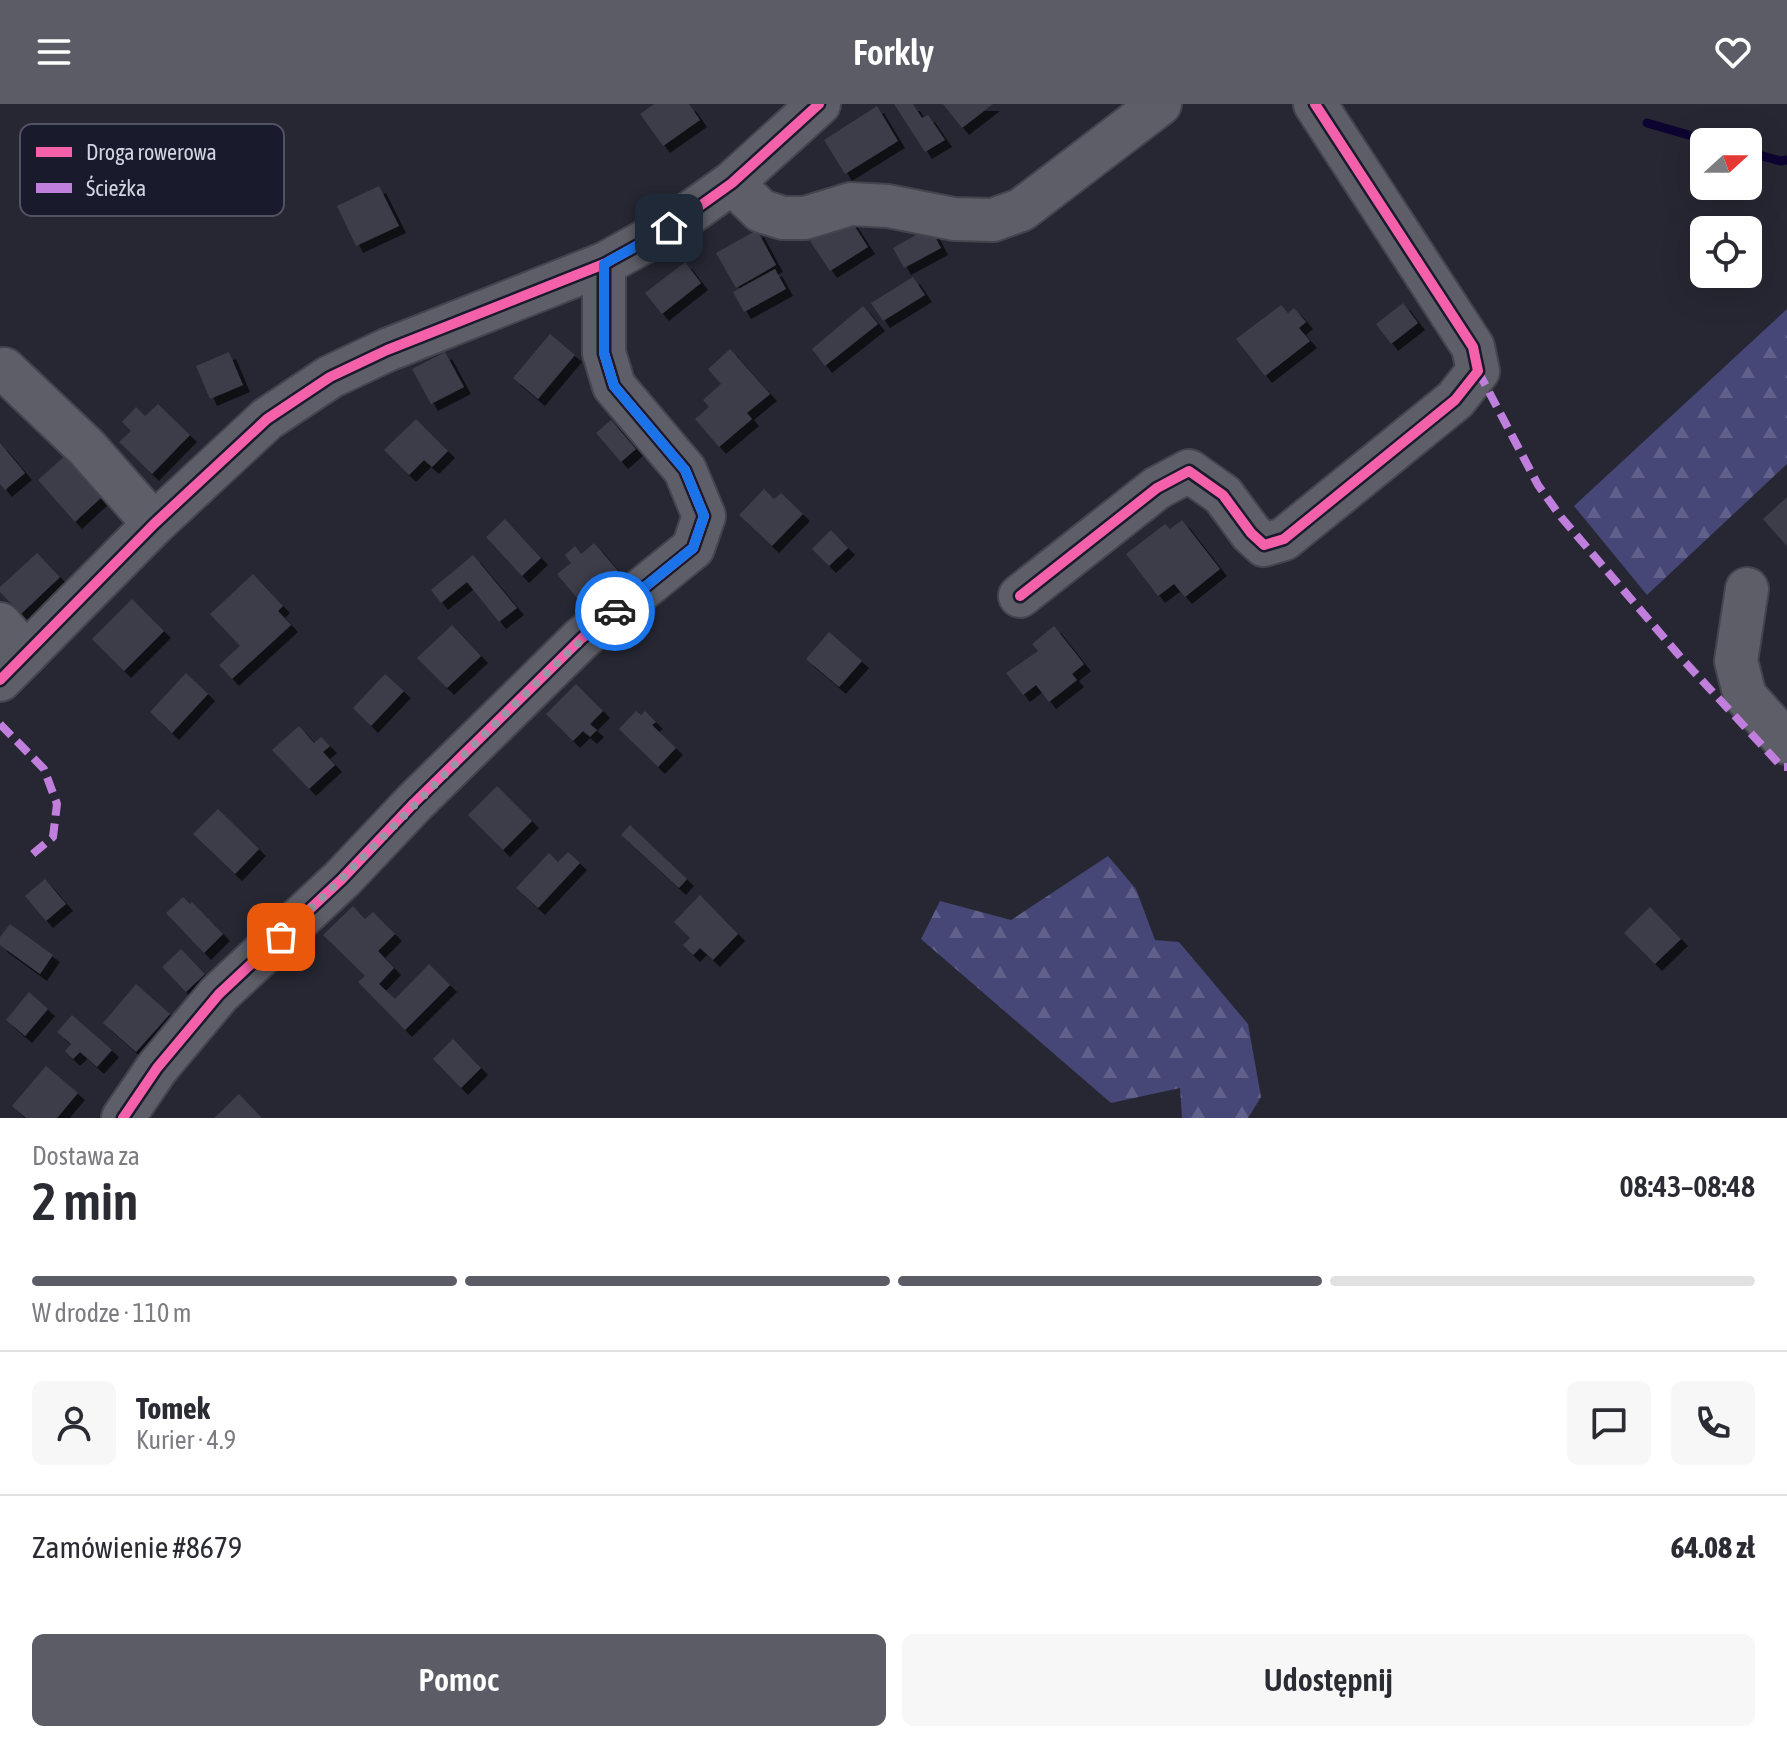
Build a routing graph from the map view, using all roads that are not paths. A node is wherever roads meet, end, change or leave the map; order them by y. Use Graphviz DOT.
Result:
graph roads {
  1 [pos="819,104"];
  2 [pos="1160,104"];
  3 [pos="1315,104"];
  4 [pos="732,183"];
  5 [pos="604,264"];
  6 [pos="4,369"];
  7 [pos="154,524"];
  8 [pos="1747,589"];
  9 [pos="1020,596"];
  10 [pos="9,653"];
  11 [pos="1787,743"];
  12 [pos="123,1118"];
  1 -- 4 [label="street"];
  2 -- 4 [label="street"];
  3 -- 9 [label="street"];
  4 -- 5 [label="street"];
  5 -- 7 [label="street"];
  5 -- 12 [label="street"];
  6 -- 7 [label="street"];
  7 -- 10 [label="street"];
  8 -- 11 [label="street"];
}
